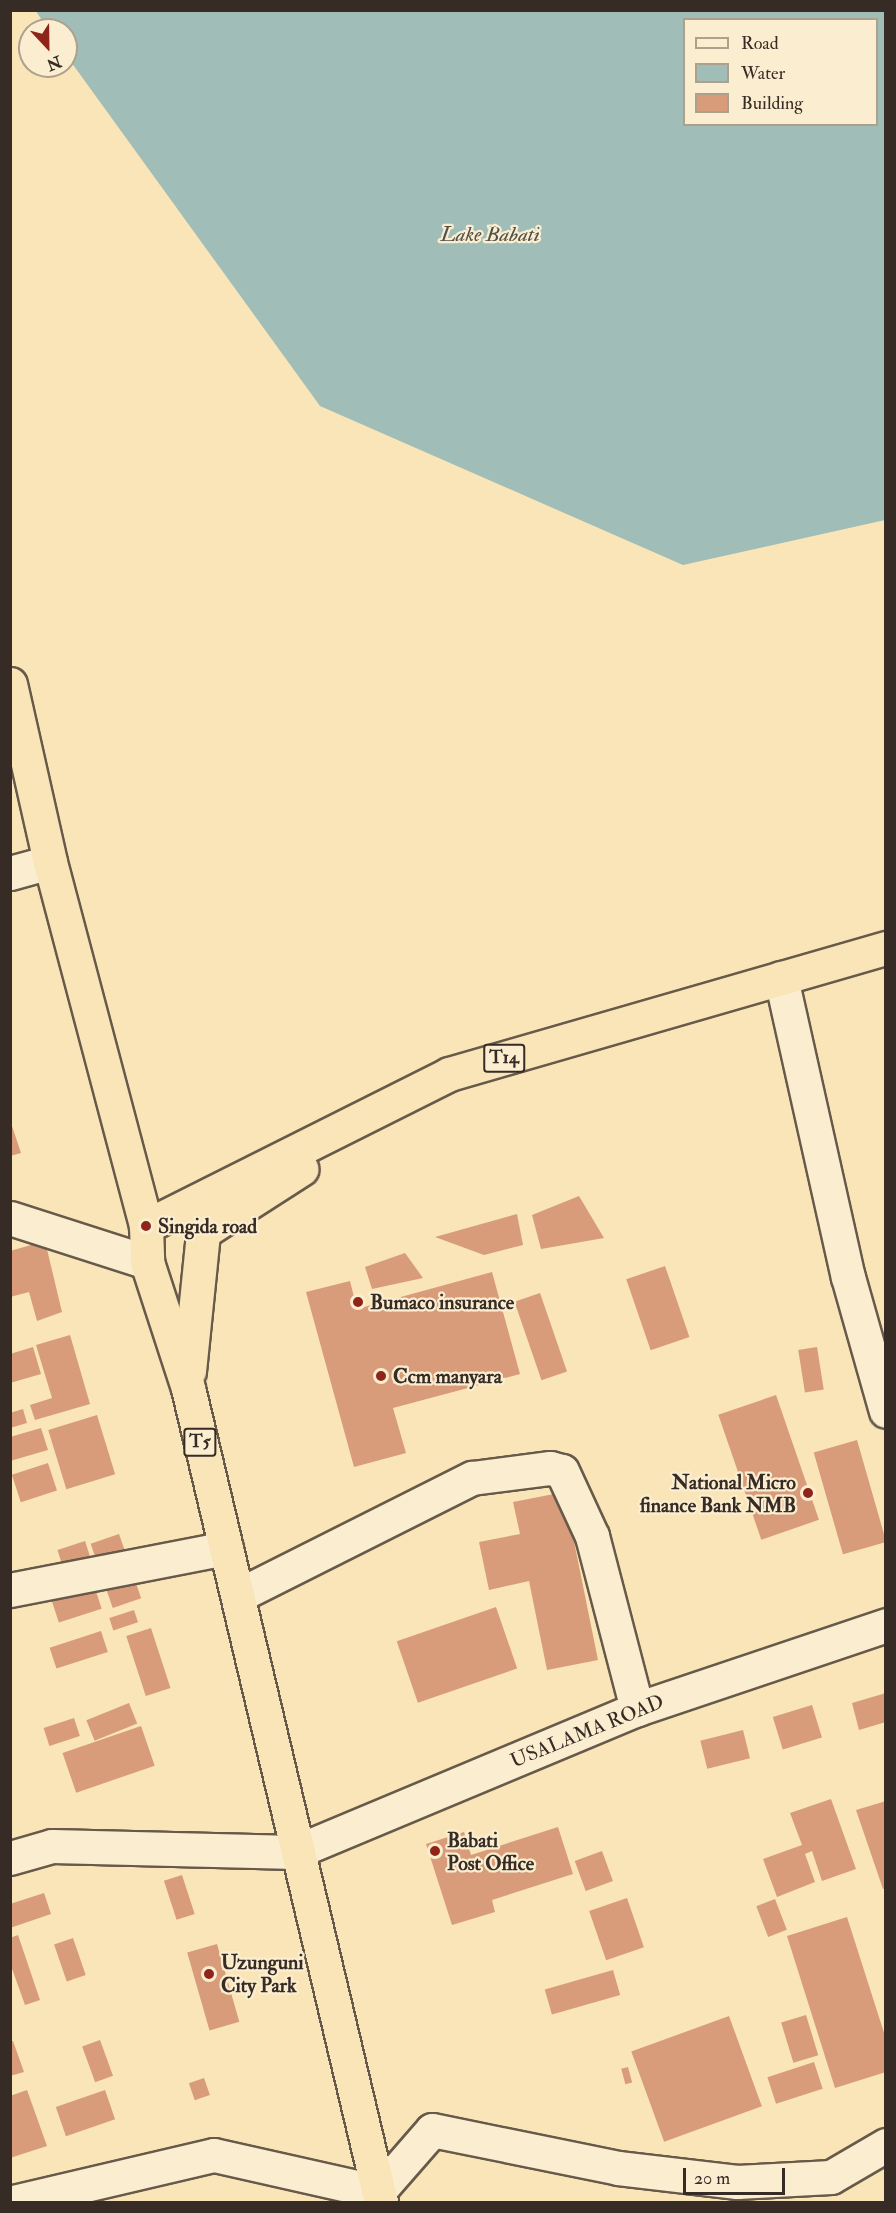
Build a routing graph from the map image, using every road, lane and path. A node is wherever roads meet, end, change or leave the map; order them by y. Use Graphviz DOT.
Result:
graph roads {
  1 [pos="10,684"];
  2 [pos="50,862"];
  3 [pos="10,873"];
  4 [pos="885,948"];
  5 [pos="781,978"];
  6 [pos="449,1074"];
  7 [pos="10,1218"];
  8 [pos="146,1226"];
  9 [pos="147,1262"];
  10 [pos="188,1388"];
  11 [pos="885,1411"];
  12 [pos="226,1548"];
  13 [pos="10,1590"];
  14 [pos="239,1595"];
  15 [pos="885,1626"];
  16 [pos="637,1709"];
  17 [pos="295,1852"];
  18 [pos="10,1858"];
  19 [pos="885,2145"];
  20 [pos="380,2197"];
  21 [pos="13,2202"];
  1 -- 2 [label="highway, T5"];
  2 -- 3 [label="street"];
  2 -- 8 [label="highway, T5"];
  4 -- 5 [label="highway, T14"];
  5 -- 6 [label="highway, T14"];
  5 -- 11 [label="street"];
  6 -- 8 [label="highway, T14"];
  6 -- 10 [label="highway, T14"];
  7 -- 9 [label="street"];
  8 -- 9 [label="highway, T5"];
  9 -- 10 [label="highway, T5"];
  10 -- 12 [label="highway, T5"];
  12 -- 13 [label="street"];
  12 -- 14 [label="highway, T5"];
  14 -- 16 [label="street"];
  14 -- 17 [label="highway, T5"];
  15 -- 16 [label="street, USALAMA ROAD"];
  16 -- 17 [label="street, USALAMA ROAD"];
  17 -- 18 [label="street"];
  17 -- 20 [label="highway, T5"];
  19 -- 20 [label="street"];
  20 -- 21 [label="street"];
}
